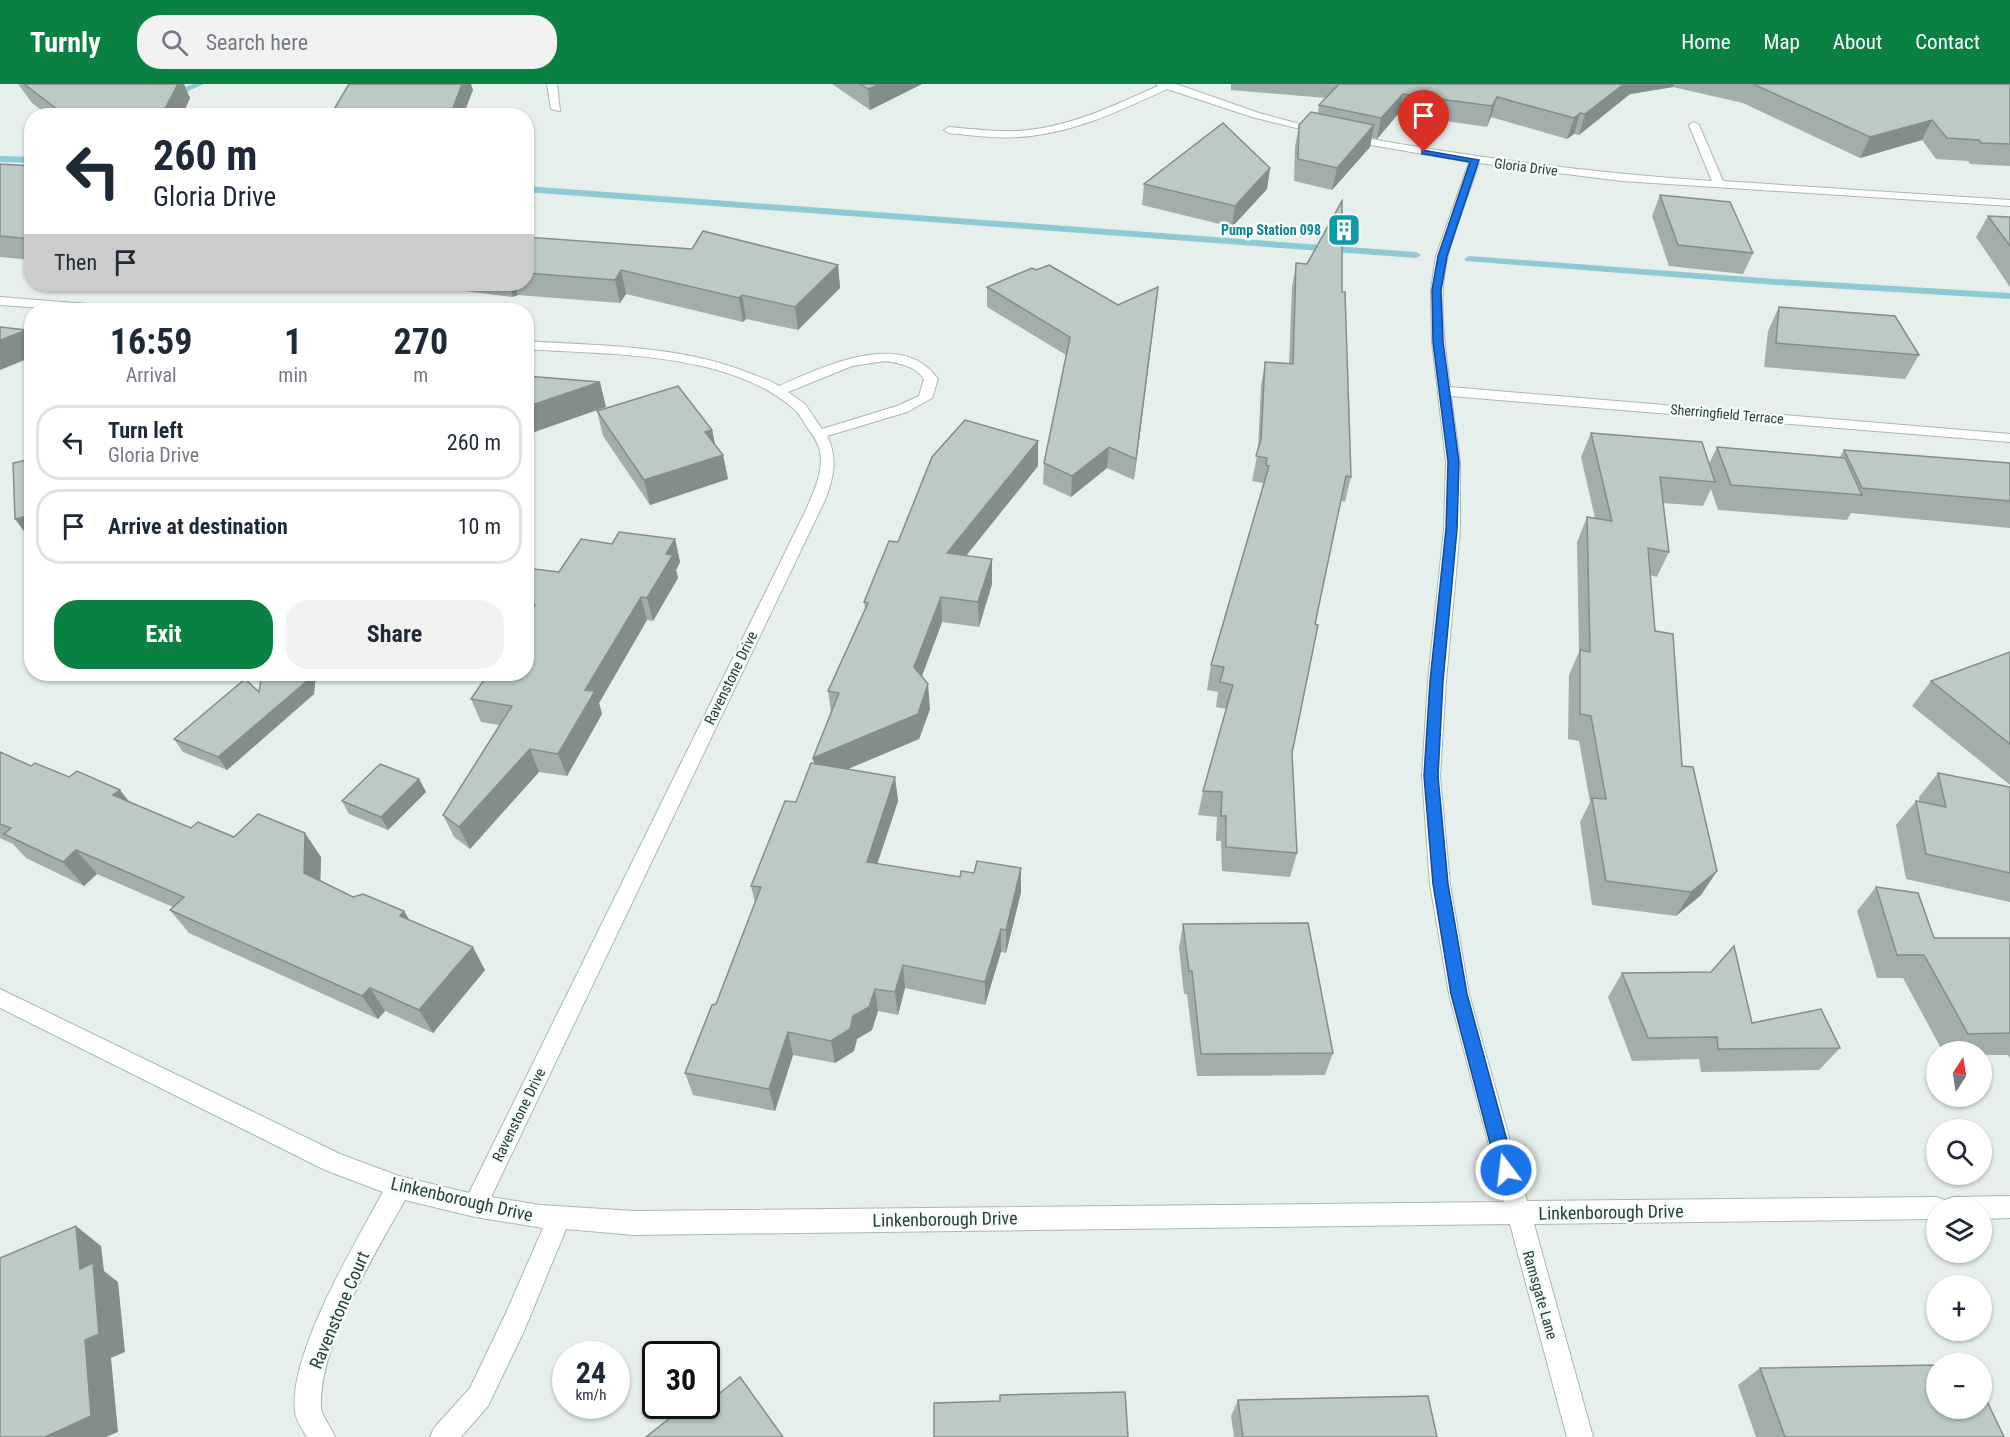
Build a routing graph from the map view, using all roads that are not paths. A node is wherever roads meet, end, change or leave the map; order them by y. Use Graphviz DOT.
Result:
graph roads {
  1 [pos="552,84"];
  2 [pos="1166,85"];
  3 [pos="556,109"];
  4 [pos="1694,125"];
  5 [pos="949,130"];
  6 [pos="1475,160"];
  7 [pos="1719,184"];
  8 [pos="2010,203"];
  9 [pos="0,301"];
  10 [pos="25,303"];
  11 [pos="534,346"];
  12 [pos="780,390"];
  13 [pos="1444,391"];
  14 [pos="819,434"];
  15 [pos="2010,438"];
  16 [pos="0,998"];
  17 [pos="399,1187"];
  18 [pos="475,1206"];
  19 [pos="1992,1207"];
  20 [pos="2010,1207"];
  21 [pos="1926,1208"];
  22 [pos="1518,1214"];
  23 [pos="559,1217"];
  24 [pos="322,1437"];
  25 [pos="443,1437"];
  26 [pos="1580,1437"];
  1 -- 3 [label="street"];
  2 -- 5 [label="street"];
  2 -- 6 [label="street, Gloria Drive"];
  4 -- 7 [label="street"];
  6 -- 7 [label="street, Gloria Drive"];
  6 -- 13 [label="street, Ramsgate Lane"];
  7 -- 8 [label="street, Gloria Drive"];
  9 -- 10 [label="street"];
  11 -- 12 [label="street, Ravenstone Drive"];
  12 -- 14 [label="street, Ravenstone Drive"];
  12 -- 14 [label="street"];
  13 -- 15 [label="street, Sherringfield Terrace"];
  13 -- 22 [label="street, Ramsgate Lane"];
  14 -- 18 [label="street, Ravenstone Drive"];
  16 -- 17 [label="street, Linkenborough Drive"];
  17 -- 18 [label="street, Linkenborough Drive"];
  17 -- 24 [label="street, Ravenstone Court"];
  18 -- 23 [label="street, Linkenborough Drive"];
  19 -- 20 [label="street"];
  21 -- 22 [label="street, Linkenborough Drive"];
  22 -- 23 [label="street, Linkenborough Drive"];
  22 -- 26 [label="street, Ramsgate Lane"];
  23 -- 25 [label="street"];
}
